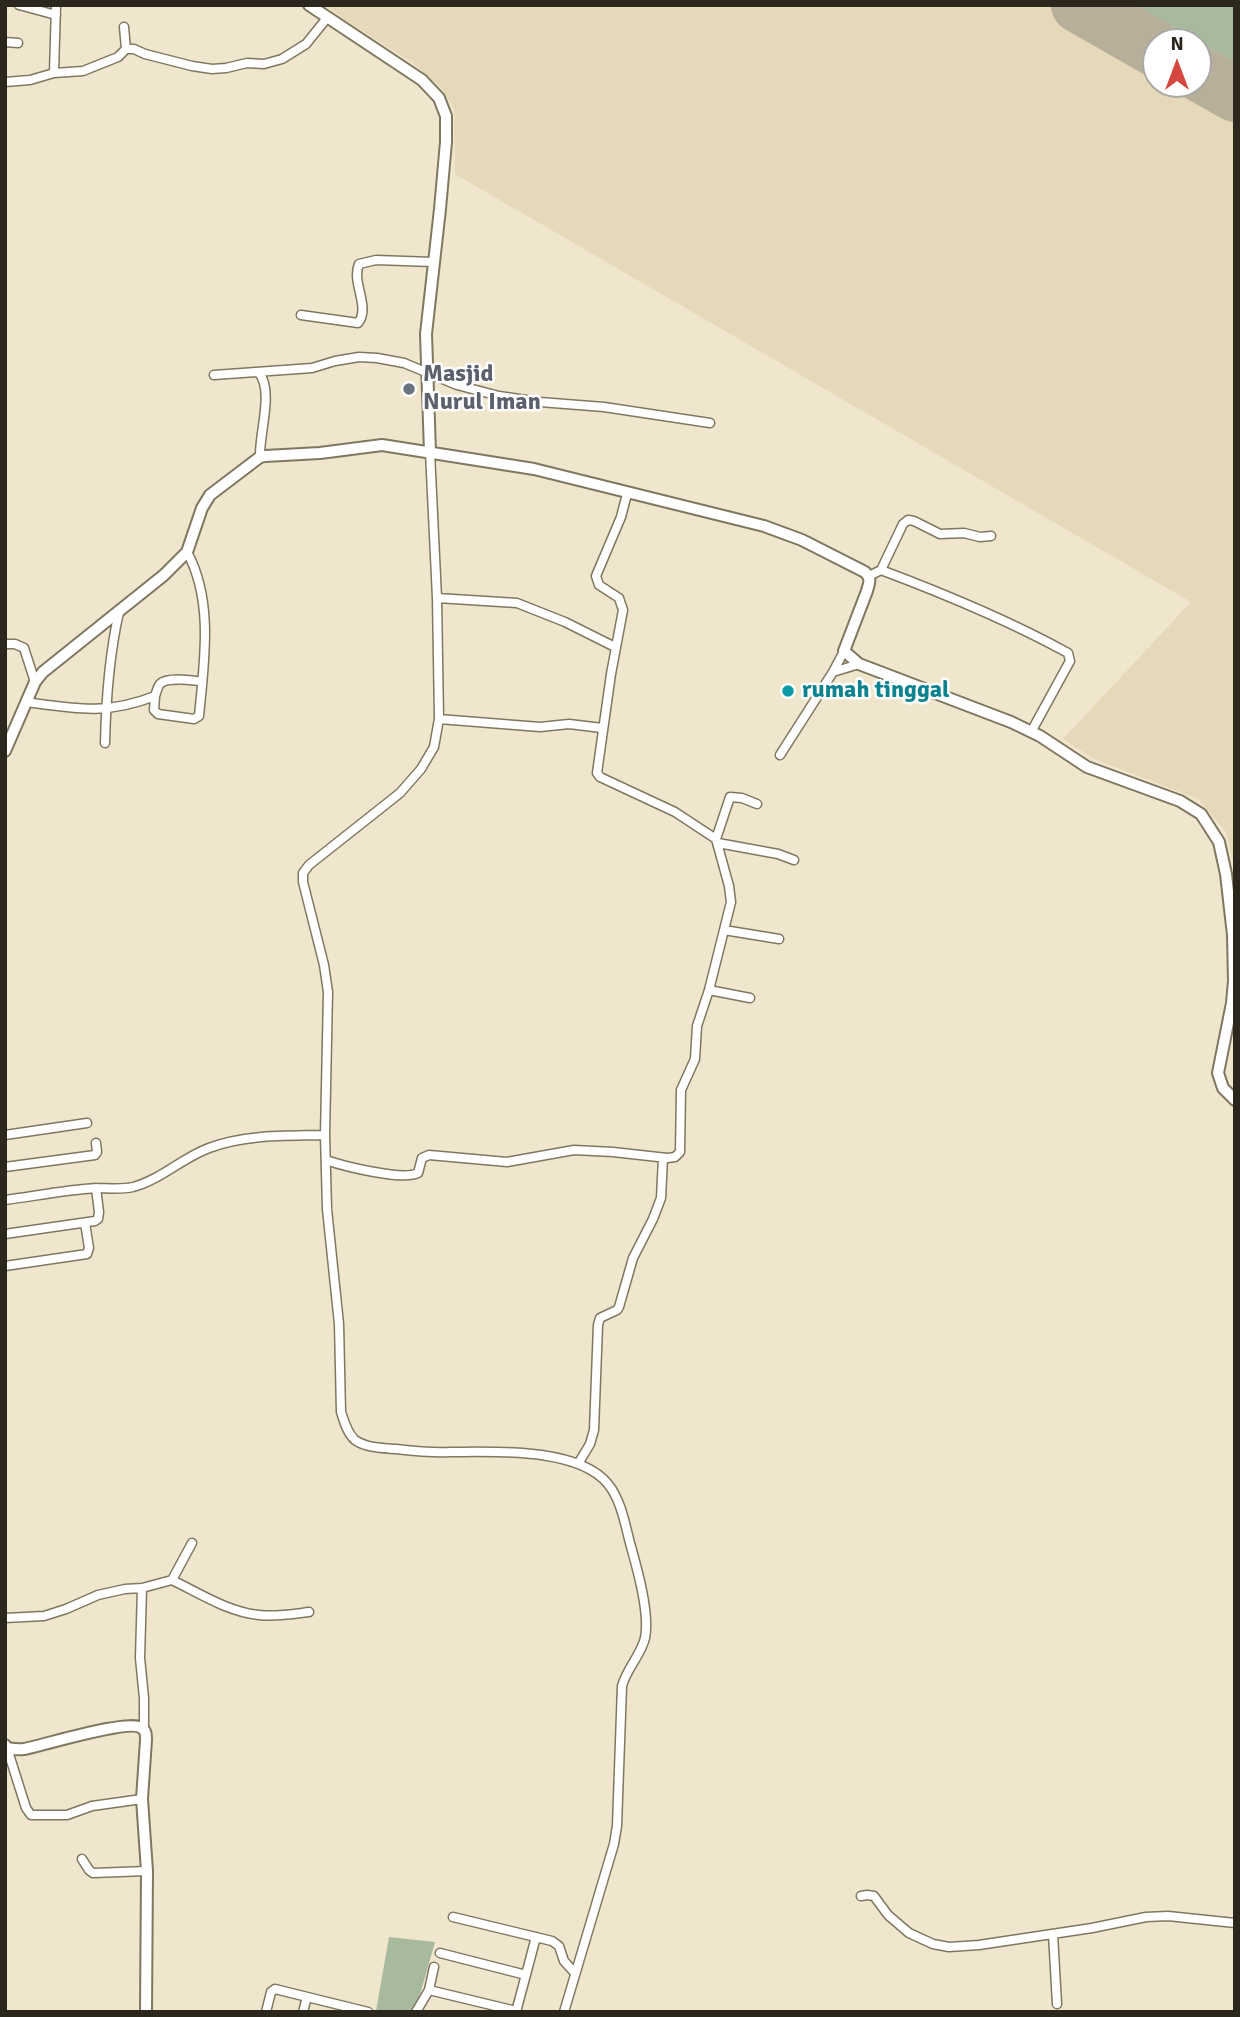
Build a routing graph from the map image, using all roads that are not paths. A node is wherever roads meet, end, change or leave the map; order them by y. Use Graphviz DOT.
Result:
graph roads {
  1 [pos="19,5"];
  2 [pos="309,5"];
  3 [pos="56,10"];
  4 [pos="327,18"];
  5 [pos="124,27"];
  6 [pos="5,42"];
  7 [pos="18,43"];
  8 [pos="126,49"];
  9 [pos="54,73"];
  10 [pos="5,82"];
  11 [pos="433,262"];
  12 [pos="301,315"];
  13 [pos="426,371"];
  14 [pos="259,373"];
  15 [pos="214,375"];
  16 [pos="710,424"];
  17 [pos="430,452"];
  18 [pos="260,457"];
  19 [pos="628,494"];
  20 [pos="991,536"];
  21 [pos="187,552"];
  22 [pos="881,570"];
  23 [pos="869,576"];
  24 [pos="437,598"];
  25 [pos="119,612"];
  26 [pos="5,644"];
  27 [pos="615,647"];
  28 [pos="844,651"];
  29 [pos="859,664"];
  30 [pos="833,672"];
  31 [pos="35,682"];
  32 [pos="202,682"];
  33 [pos="155,696"];
  34 [pos="26,702"];
  35 [pos="106,709"];
  36 [pos="439,719"];
  37 [pos="602,728"];
  38 [pos="1031,732"];
  39 [pos="105,743"];
  40 [pos="5,751"];
  41 [pos="780,755"];
  42 [pos="757,804"];
  43 [pos="717,841"];
  44 [pos="794,860"];
  45 [pos="723,930"];
  46 [pos="779,939"];
  47 [pos="709,990"];
  48 [pos="750,998"];
  49 [pos="1235,1100"];
  50 [pos="87,1123"];
  51 [pos="5,1135"];
  52 [pos="325,1135"];
  53 [pos="96,1143"];
  54 [pos="663,1158"];
  55 [pos="326,1160"];
  56 [pos="5,1167"];
  57 [pos="96,1188"];
  58 [pos="5,1200"];
  59 [pos="85,1223"];
  60 [pos="5,1234"];
  61 [pos="5,1266"];
  62 [pos="578,1465"];
  63 [pos="192,1542"];
  64 [pos="172,1580"];
  65 [pos="142,1588"];
  66 [pos="309,1612"];
  67 [pos="5,1618"];
  68 [pos="144,1729"];
  69 [pos="6,1746"];
  70 [pos="142,1799"];
  71 [pos="82,1859"];
  72 [pos="147,1871"];
  73 [pos="861,1896"];
  74 [pos="453,1917"];
  75 [pos="1235,1923"];
  76 [pos="1053,1934"];
  77 [pos="536,1937"];
  78 [pos="440,1953"];
  79 [pos="433,1966"];
  80 [pos="575,1973"];
  81 [pos="526,1975"];
  82 [pos="429,1990"];
  83 [pos="307,1997"];
  84 [pos="1057,2004"];
  85 [pos="146,2012"];
  86 [pos="266,2012"];
  87 [pos="303,2012"];
  88 [pos="368,2012"];
  89 [pos="416,2012"];
  90 [pos="516,2012"];
  91 [pos="564,2012"];
  1 -- 3 [label="street"];
  2 -- 4 [label="street"];
  3 -- 9 [label="street"];
  4 -- 8 [label="street"];
  4 -- 11 [label="street"];
  5 -- 8 [label="street"];
  6 -- 7 [label="street"];
  8 -- 9 [label="street"];
  9 -- 10 [label="street"];
  11 -- 12 [label="street"];
  11 -- 13 [label="street"];
  13 -- 14 [label="street"];
  13 -- 16 [label="street"];
  13 -- 17 [label="street"];
  14 -- 15 [label="street"];
  14 -- 18 [label="street"];
  17 -- 18 [label="street"];
  17 -- 19 [label="street"];
  17 -- 24 [label="street"];
  18 -- 21 [label="street"];
  19 -- 23 [label="street"];
  19 -- 27 [label="street"];
  20 -- 22 [label="street"];
  21 -- 25 [label="street"];
  21 -- 32 [label="street"];
  22 -- 23 [label="street"];
  22 -- 38 [label="street"];
  23 -- 28 [label="street"];
  24 -- 27 [label="street"];
  24 -- 36 [label="street"];
  25 -- 31 [label="street"];
  25 -- 35 [label="street"];
  26 -- 31 [label="street"];
  27 -- 37 [label="street"];
  28 -- 29 [label="street"];
  28 -- 30 [label="street"];
  29 -- 30 [label="street"];
  29 -- 38 [label="street"];
  30 -- 41 [label="street"];
  31 -- 34 [label="street"];
  32 -- 33 [label="street"];
  32 -- 33 [label="street"];
  33 -- 35 [label="street"];
  34 -- 35 [label="street"];
  34 -- 40 [label="street"];
  35 -- 39 [label="street"];
  36 -- 37 [label="street"];
  36 -- 52 [label="street"];
  37 -- 43 [label="street"];
  38 -- 49 [label="street"];
  42 -- 43 [label="street"];
  43 -- 44 [label="street"];
  43 -- 45 [label="street"];
  45 -- 46 [label="street"];
  45 -- 47 [label="street"];
  47 -- 48 [label="street"];
  47 -- 54 [label="street"];
  50 -- 51 [label="street"];
  52 -- 55 [label="street"];
  52 -- 57 [label="street"];
  53 -- 56 [label="street"];
  54 -- 55 [label="street"];
  54 -- 62 [label="street"];
  55 -- 62 [label="street"];
  57 -- 58 [label="street"];
  57 -- 59 [label="street"];
  59 -- 60 [label="street"];
  59 -- 61 [label="street"];
  62 -- 80 [label="street"];
  63 -- 64 [label="street"];
  64 -- 65 [label="street"];
  64 -- 66 [label="street"];
  65 -- 67 [label="street"];
  65 -- 68 [label="street"];
  68 -- 69 [label="street"];
  68 -- 70 [label="street"];
  69 -- 70 [label="street"];
  70 -- 72 [label="street"];
  71 -- 72 [label="street"];
  72 -- 85 [label="street"];
  73 -- 76 [label="street"];
  74 -- 77 [label="street"];
  75 -- 76 [label="street"];
  76 -- 84 [label="street"];
  77 -- 80 [label="street"];
  77 -- 81 [label="street"];
  78 -- 81 [label="street"];
  79 -- 82 [label="street"];
  80 -- 91 [label="street"];
  81 -- 90 [label="street"];
  82 -- 89 [label="street"];
  82 -- 90 [label="street"];
  83 -- 86 [label="street"];
  83 -- 87 [label="street"];
  83 -- 88 [label="street"];
}
